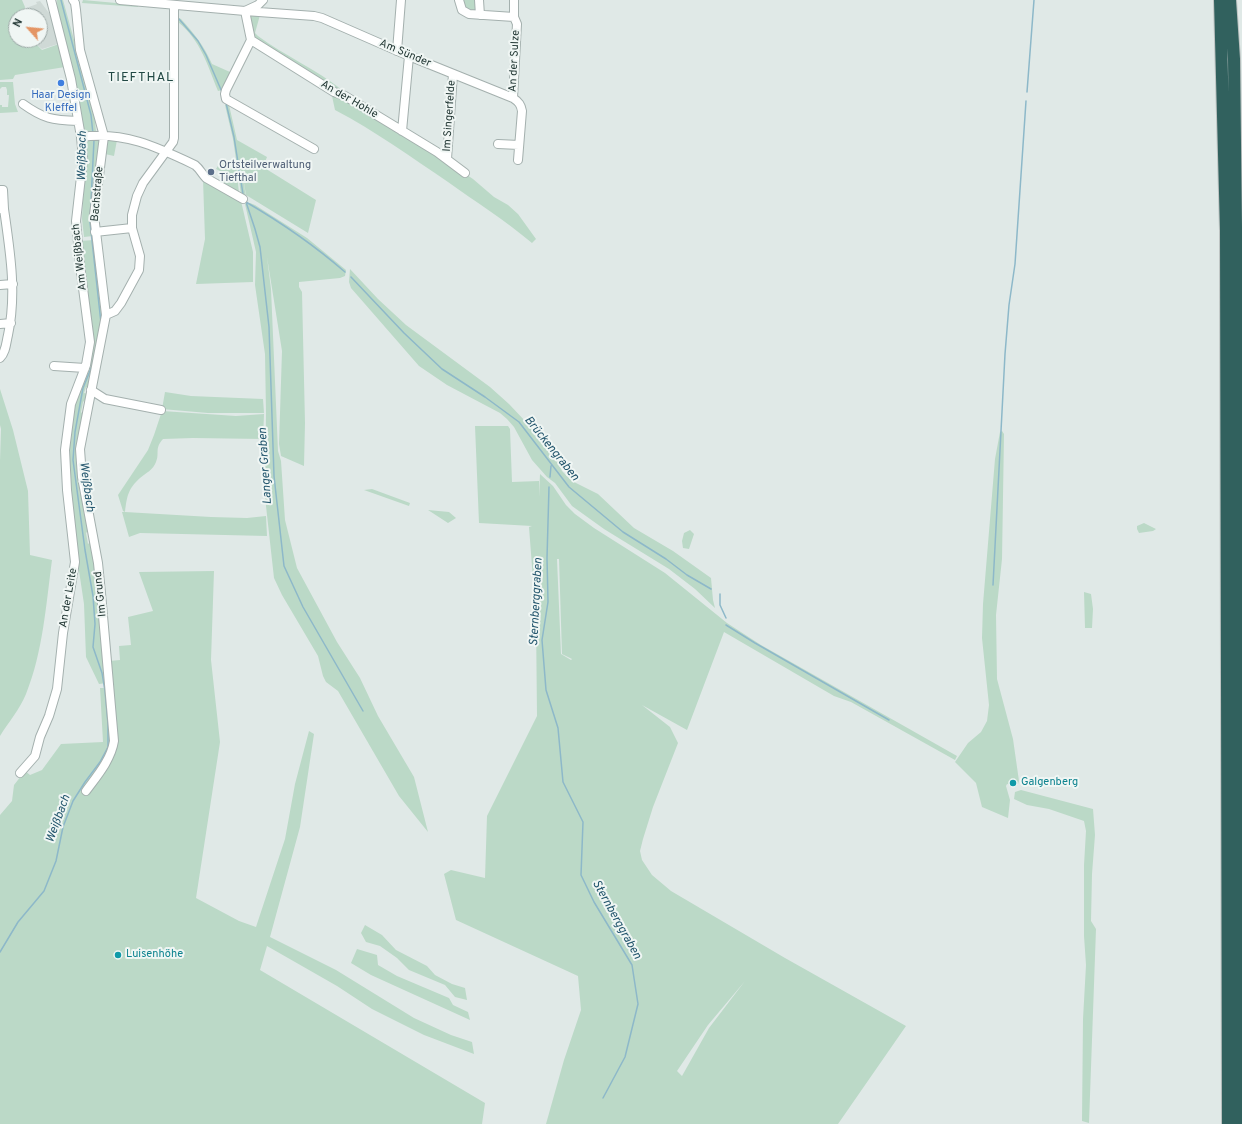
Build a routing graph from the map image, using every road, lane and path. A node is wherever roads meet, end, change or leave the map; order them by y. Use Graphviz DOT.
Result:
graph roads {
  1 [pos="51,0"];
  2 [pos="73,0"];
  3 [pos="120,0"];
  4 [pos="263,0"];
  5 [pos="401,0"];
  6 [pos="459,0"];
  7 [pos="479,0"];
  8 [pos="514,0"];
  9 [pos="1220,0"];
  10 [pos="1230,0"];
  11 [pos="177,3"];
  12 [pos="245,11"];
  13 [pos="480,15"];
  14 [pos="514,17"];
  15 [pos="252,40"];
  16 [pos="397,51"];
  17 [pos="409,56"];
  18 [pos="453,74"];
  19 [pos="513,98"];
  20 [pos="22,104"];
  21 [pos="78,121"];
  22 [pos="402,131"];
  23 [pos="83,136"];
  24 [pos="100,136"];
  25 [pos="498,144"];
  26 [pos="519,144"];
  27 [pos="314,149"];
  28 [pos="166,151"];
  29 [pos="447,159"];
  30 [pos="518,160"];
  31 [pos="465,173"];
  32 [pos="0,190"];
  33 [pos="243,199"];
  34 [pos="2,209"];
  35 [pos="132,228"];
  36 [pos="96,232"];
  37 [pos="9,246"];
  38 [pos="0,247"];
  39 [pos="13,284"];
  40 [pos="0,285"];
  41 [pos="106,315"];
  42 [pos="11,323"];
  43 [pos="0,324"];
  44 [pos="0,358"];
  45 [pos="54,366"];
  46 [pos="85,368"];
  47 [pos="91,390"];
  48 [pos="161,410"];
  49 [pos="20,773"];
  50 [pos="86,791"];
  51 [pos="1228,1124"];
  52 [pos="1238,1124"];
  1 -- 21 [label="street, Am Weißbach"];
  2 -- 24 [label="street, Bachstraße"];
  3 -- 11 [label="street, Am Sünder"];
  4 -- 12 [label="street"];
  5 -- 16 [label="street"];
  6 -- 13 [label="street"];
  7 -- 13 [label="street"];
  8 -- 14 [label="street, An der Sulze"];
  9 -- 51 [label="highway"];
  10 -- 52 [label="highway"];
  11 -- 12 [label="street, Am Sünder"];
  11 -- 28 [label="street"];
  12 -- 15 [label="street"];
  12 -- 16 [label="street, Am Sünder"];
  13 -- 14 [label="street"];
  14 -- 19 [label="street, An der Sulze"];
  15 -- 22 [label="street, An der Hohle"];
  15 -- 27 [label="street"];
  16 -- 17 [label="street, Am Sünder"];
  17 -- 18 [label="street, Am Sünder"];
  17 -- 22 [label="street"];
  18 -- 19 [label="street, Am Sünder"];
  18 -- 29 [label="street, Im Singerfelde"];
  19 -- 26 [label="street"];
  20 -- 21 [label="street"];
  21 -- 23 [label="street, Am Weißbach"];
  22 -- 29 [label="street, An der Hohle"];
  23 -- 24 [label="street"];
  23 -- 46 [label="street, Am Weißbach"];
  24 -- 28 [label="street"];
  24 -- 36 [label="street, Bachstraße"];
  25 -- 26 [label="street"];
  26 -- 30 [label="street"];
  28 -- 33 [label="street"];
  28 -- 35 [label="street"];
  29 -- 31 [label="street, An der Hohle"];
  32 -- 34 [label="street"];
  34 -- 37 [label="street"];
  35 -- 36 [label="street"];
  35 -- 41 [label="street"];
  36 -- 41 [label="street, Bachstraße"];
  37 -- 38 [label="street"];
  37 -- 39 [label="street"];
  39 -- 40 [label="street"];
  39 -- 42 [label="street"];
  41 -- 47 [label="street, Bachstraße"];
  42 -- 43 [label="street"];
  42 -- 44 [label="street"];
  45 -- 46 [label="street"];
  46 -- 49 [label="street, An der Leite"];
  47 -- 48 [label="street"];
  47 -- 50 [label="street, Im Grund"];
}
